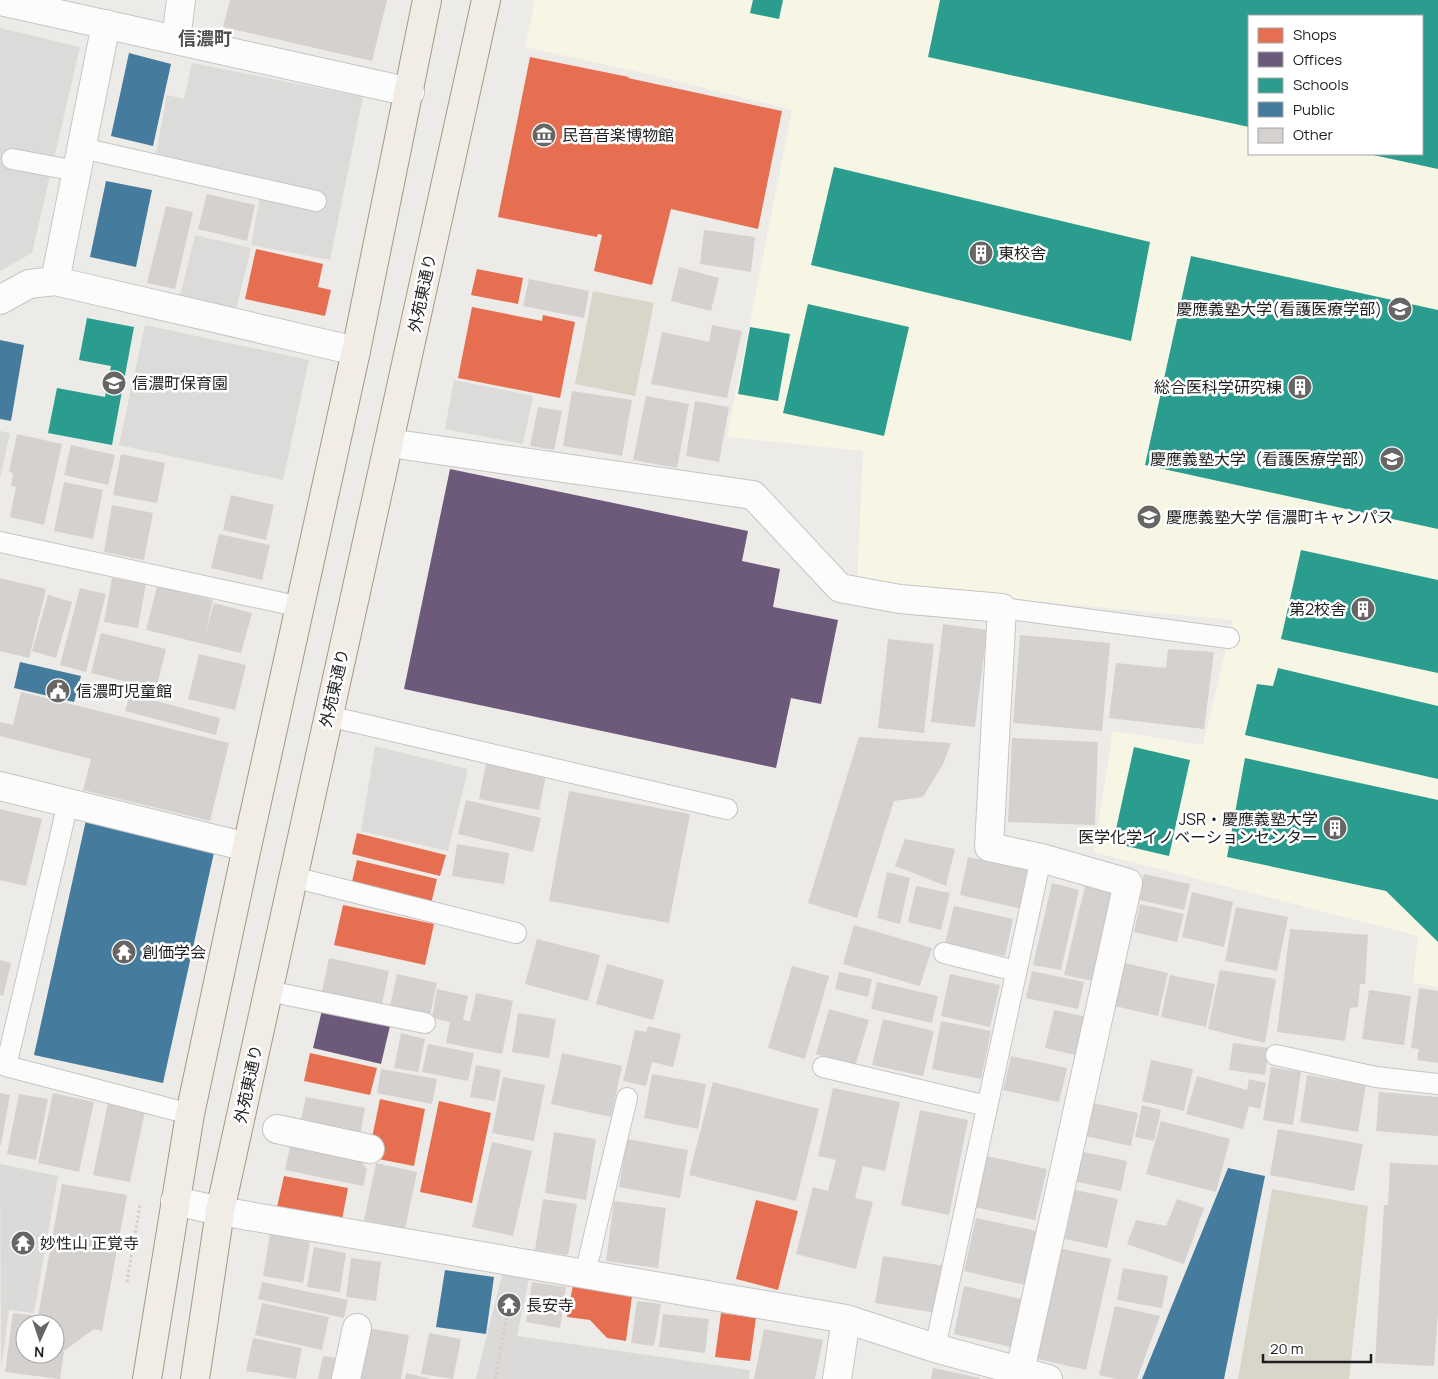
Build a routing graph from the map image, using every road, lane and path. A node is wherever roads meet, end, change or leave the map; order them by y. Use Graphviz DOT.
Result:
graph roads {
  1 [pos="181,0"];
  2 [pos="427,0"];
  3 [pos="486,0"];
  4 [pos="0,1"];
  5 [pos="106,24"];
  6 [pos="176,40"];
  7 [pos="410,92"];
  8 [pos="12,159"];
  9 [pos="79,160"];
  10 [pos="316,201"];
  11 [pos="55,281"];
  12 [pos="0,300"];
  13 [pos="356,351"];
  14 [pos="389,443"];
  15 [pos="0,542"];
  16 [pos="300,607"];
  17 [pos="1002,608"];
  18 [pos="1229,638"];
  19 [pos="328,716"];
  20 [pos="0,786"];
  21 [pos="68,803"];
  22 [pos="728,809"];
  23 [pos="247,846"];
  24 [pos="1041,858"];
  25 [pos="293,877"];
  26 [pos="516,933"];
  27 [pos="944,953"];
  28 [pos="1016,971"];
  29 [pos="268,991"];
  30 [pos="425,1023"];
  31 [pos="1276,1055"];
  32 [pos="3,1066"];
  33 [pos="823,1067"];
  34 [pos="1438,1084"];
  35 [pos="627,1098"];
  36 [pos="988,1106"];
  37 [pos="190,1114"];
  38 [pos="277,1129"];
  39 [pos="370,1149"];
  40 [pos="175,1201"];
  41 [pos="220,1211"];
  42 [pos="517,1262"];
  43 [pos="586,1274"];
  44 [pos="846,1319"];
  45 [pos="356,1328"];
  46 [pos="935,1348"];
  47 [pos="1020,1371"];
  48 [pos="147,1379"];
  49 [pos="195,1379"];
  50 [pos="346,1379"];
  51 [pos="495,1379"];
  52 [pos="837,1379"];
  53 [pos="1048,1379"];
  1 -- 6 [label="street"];
  2 -- 7 [label="main road"];
  3 -- 14 [label="main road, 外苑東通り"];
  4 -- 5 [label="street"];
  5 -- 6 [label="street"];
  5 -- 9 [label="street"];
  6 -- 7 [label="street"];
  7 -- 13 [label="main road"];
  8 -- 9 [label="lane"];
  9 -- 10 [label="lane"];
  9 -- 11 [label="street"];
  11 -- 12 [label="street"];
  11 -- 13 [label="street"];
  13 -- 16 [label="main road"];
  14 -- 17 [label="street"];
  14 -- 19 [label="main road, 外苑東通り"];
  15 -- 16 [label="lane"];
  16 -- 23 [label="main road"];
  17 -- 18 [label="lane"];
  17 -- 24 [label="street"];
  19 -- 22 [label="lane"];
  19 -- 25 [label="main road, 外苑東通り"];
  20 -- 21 [label="street"];
  21 -- 23 [label="street"];
  21 -- 32 [label="lane"];
  23 -- 37 [label="main road"];
  24 -- 28 [label="lane"];
  24 -- 47 [label="street"];
  25 -- 26 [label="lane"];
  25 -- 29 [label="main road, 外苑東通り"];
  27 -- 28 [label="lane"];
  28 -- 36 [label="lane"];
  29 -- 30 [label="lane"];
  29 -- 41 [label="main road, 外苑東通り"];
  31 -- 34 [label="lane"];
  32 -- 37 [label="lane"];
  33 -- 36 [label="lane"];
  35 -- 43 [label="lane"];
  36 -- 46 [label="lane"];
  37 -- 40 [label="main road"];
  38 -- 39 [label="street"];
  40 -- 41 [label="street"];
  40 -- 48 [label="main road"];
  41 -- 42 [label="street"];
  41 -- 49 [label="main road, 外苑東通り"];
  42 -- 43 [label="street"];
  42 -- 51 [label="path"];
  43 -- 44 [label="street"];
  44 -- 46 [label="street"];
  44 -- 52 [label="street"];
  45 -- 50 [label="street"];
  46 -- 47 [label="street"];
  47 -- 53 [label="street"];
}
